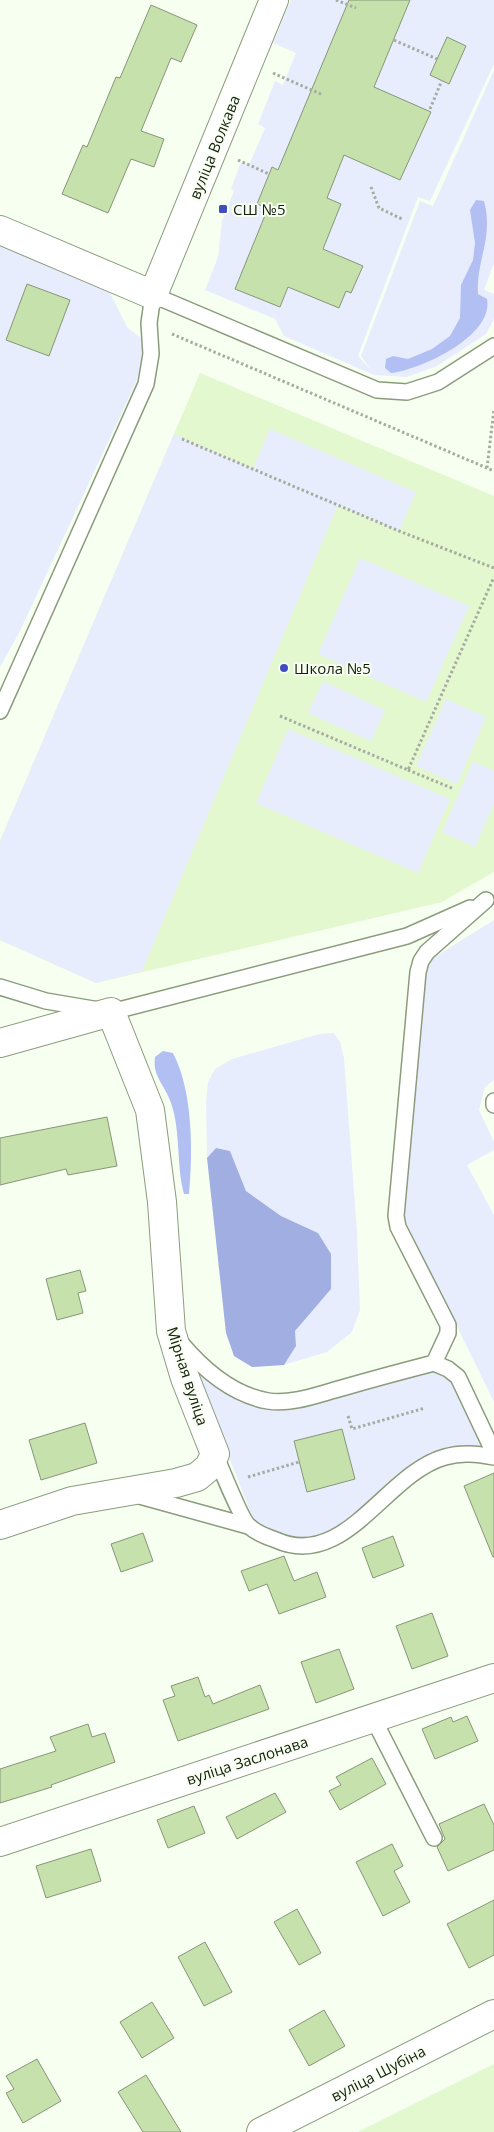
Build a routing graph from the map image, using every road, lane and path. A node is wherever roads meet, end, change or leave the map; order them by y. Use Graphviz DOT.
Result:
graph roads {
  1 [pos="274,0"];
  2 [pos="336,0"];
  3 [pos="356,8"];
  4 [pos="394,40"];
  5 [pos="437,59"];
  6 [pos="271,72"];
  7 [pos="442,80"];
  8 [pos="323,95"];
  9 [pos="430,109"];
  10 [pos="235,159"];
  11 [pos="269,174"];
  12 [pos="372,187"];
  13 [pos="402,219"];
  14 [pos="0,230"];
  15 [pos="153,295"];
  16 [pos="169,332"];
  17 [pos="494,346"];
  18 [pos="494,410"];
  19 [pos="182,439"];
  20 [pos="487,468"];
  21 [pos="494,471"];
  22 [pos="494,568"];
  23 [pos="494,577"];
  24 [pos="0,711"];
  25 [pos="280,716"];
  26 [pos="408,770"];
  27 [pos="454,790"];
  28 [pos="490,898"];
  29 [pos="0,987"];
  30 [pos="111,1012"];
  31 [pos="0,1043"];
  32 [pos="494,1101"];
  33 [pos="494,1105"];
  34 [pos="170,1332"];
  35 [pos="434,1363"];
  36 [pos="425,1408"];
  37 [pos="348,1416"];
  38 [pos="494,1453"];
  39 [pos="215,1454"];
  40 [pos="494,1457"];
  41 [pos="300,1462"];
  42 [pos="228,1482"];
  43 [pos="125,1492"];
  44 [pos="0,1525"];
  45 [pos="248,1526"];
  46 [pos="494,1678"];
  47 [pos="373,1718"];
  48 [pos="434,1838"];
  49 [pos="0,1842"];
  50 [pos="494,2014"];
  51 [pos="261,2132"];
  1 -- 15 [label="street, вуліца Волкава"];
  2 -- 3 [label="path"];
  4 -- 5 [label="path"];
  6 -- 8 [label="path"];
  7 -- 9 [label="path"];
  10 -- 11 [label="path"];
  12 -- 13 [label="path"];
  14 -- 15 [label="street"];
  15 -- 17 [label="lane"];
  15 -- 24 [label="lane"];
  16 -- 20 [label="path"];
  18 -- 20 [label="path"];
  19 -- 22 [label="path"];
  20 -- 21 [label="path"];
  23 -- 26 [label="path"];
  25 -- 26 [label="path"];
  26 -- 27 [label="path"];
  28 -- 30 [label="lane"];
  28 -- 35 [label="lane"];
  29 -- 30 [label="lane"];
  30 -- 31 [label="street"];
  30 -- 34 [label="street, Мірная вуліца"];
  32 -- 33 [label="lane"];
  34 -- 35 [label="lane"];
  34 -- 39 [label="street, Мірная вуліца"];
  35 -- 38 [label="lane"];
  36 -- 37 [label="path"];
  39 -- 42 [label="lane"];
  39 -- 43 [label="street"];
  40 -- 45 [label="lane"];
  41 -- 42 [label="path"];
  42 -- 45 [label="lane"];
  43 -- 44 [label="street"];
  43 -- 45 [label="lane"];
  46 -- 47 [label="street, вуліца Заслонава"];
  47 -- 48 [label="lane"];
  47 -- 49 [label="street, вуліца Заслонава"];
  50 -- 51 [label="street, вуліца Шубіна"];
}
